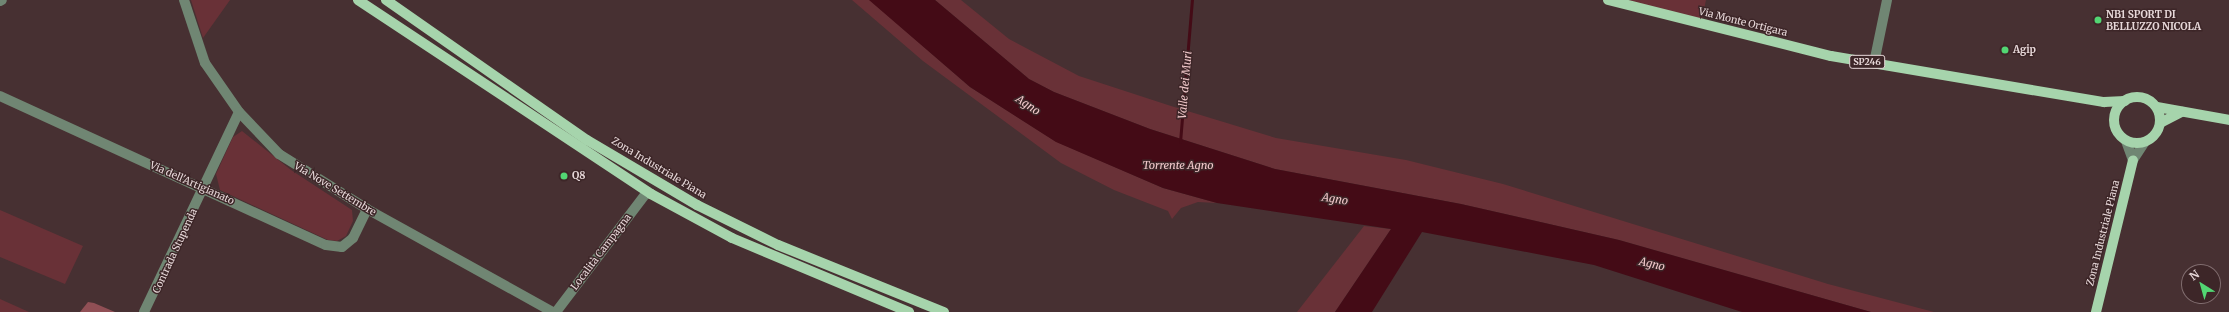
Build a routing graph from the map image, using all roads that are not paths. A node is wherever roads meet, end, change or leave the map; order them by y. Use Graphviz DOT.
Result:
graph roads {
  1 [pos="184,0"];
  2 [pos="358,0"];
  3 [pos="386,0"];
  4 [pos="1608,0"];
  5 [pos="1887,0"];
  6 [pos="1874,63"];
  7 [pos="0,96"];
  8 [pos="2125,101"];
  9 [pos="2104,102"];
  10 [pos="2157,107"];
  11 [pos="239,112"];
  12 [pos="2182,112"];
  13 [pos="2114,120"];
  14 [pos="2229,120"];
  15 [pos="2160,123"];
  16 [pos="2126,141"];
  17 [pos="2144,143"];
  18 [pos="2133,160"];
  19 [pos="204,188"];
  20 [pos="647,192"];
  21 [pos="367,209"];
  22 [pos="144,312"];
  23 [pos="554,312"];
  24 [pos="909,312"];
  25 [pos="944,312"];
  26 [pos="2096,312"];
  1 -- 11 [label="street, Via Nove Settembre"];
  2 -- 20 [label="main road"];
  3 -- 25 [label="main road, Zona Industriale Piana"];
  4 -- 6 [label="main road, Via Monte Ortigara / SP246"];
  5 -- 6 [label="street"];
  6 -- 9 [label="main road, Via Monte Ortigara / SP246"];
  7 -- 19 [label="street, Via dell'Artigianato"];
  8 -- 9 [label="main road, Via Monte Ortigara"];
  8 -- 10 [label="main road"];
  8 -- 13 [label="main road"];
  9 -- 13 [label="main road"];
  10 -- 12 [label="main road"];
  10 -- 15 [label="main road"];
  11 -- 19 [label="street"];
  11 -- 21 [label="street, Via Nove Settembre"];
  12 -- 14 [label="main road"];
  12 -- 15 [label="main road"];
  13 -- 16 [label="main road"];
  15 -- 17 [label="main road"];
  16 -- 17 [label="main road"];
  16 -- 18 [label="street"];
  17 -- 18 [label="street"];
  18 -- 26 [label="main road, Zona Industriale Piana"];
  19 -- 21 [label="street, Via dell'Artigianato"];
  19 -- 22 [label="street, Contrada Stupenda"];
  20 -- 23 [label="street, Località Campagna"];
  20 -- 24 [label="main road"];
  21 -- 23 [label="street, Via Nove Settembre"];
}
